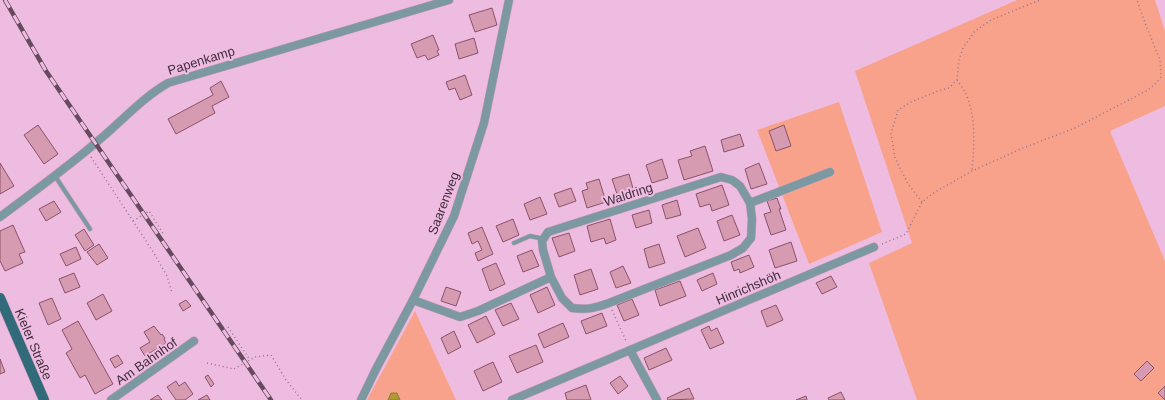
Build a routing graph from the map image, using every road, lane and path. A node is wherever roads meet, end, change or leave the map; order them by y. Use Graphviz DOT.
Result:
graph roads {
  1 [pos="449,0"];
  2 [pos="509,0"];
  3 [pos="1040,0"];
  4 [pos="1137,0"];
  5 [pos="957,80"];
  6 [pos="87,150"];
  7 [pos="972,171"];
  8 [pos="830,172"];
  9 [pos="55,176"];
  10 [pos="922,202"];
  11 [pos="750,203"];
  12 [pos="0,218"];
  13 [pos="133,221"];
  14 [pos="90,229"];
  15 [pos="164,235"];
  16 [pos="544,239"];
  17 [pos="514,243"];
  18 [pos="874,247"];
  19 [pos="551,277"];
  20 [pos="172,293"];
  21 [pos="0,298"];
  22 [pos="413,300"];
  23 [pos="609,303"];
  24 [pos="228,327"];
  25 [pos="194,341"];
  26 [pos="630,350"];
  27 [pos="250,360"];
  28 [pos="207,363"];
  29 [pos="44,400"];
  30 [pos="111,400"];
  31 [pos="302,400"];
  32 [pos="361,400"];
  33 [pos="512,400"];
  34 [pos="656,400"];
  1 -- 6 [label="street, Papenkamp"];
  2 -- 22 [label="street, Saarenweg"];
  3 -- 5 [label="path"];
  4 -- 7 [label="path"];
  5 -- 7 [label="path"];
  5 -- 10 [label="path"];
  6 -- 9 [label="street, Papenkamp"];
  6 -- 13 [label="path"];
  7 -- 10 [label="path"];
  8 -- 11 [label="street"];
  9 -- 12 [label="street, Papenkamp"];
  9 -- 14 [label="lane"];
  10 -- 18 [label="path"];
  11 -- 16 [label="street, Waldring"];
  11 -- 23 [label="street, Waldring"];
  13 -- 15 [label="path"];
  13 -- 20 [label="path"];
  16 -- 17 [label="lane"];
  16 -- 19 [label="street, Waldring"];
  18 -- 26 [label="street, Hinrichshöh"];
  19 -- 22 [label="street"];
  19 -- 23 [label="street, Waldring"];
  21 -- 29 [label="main road, Kieler Straße"];
  22 -- 32 [label="street, Saarenweg"];
  23 -- 26 [label="path"];
  24 -- 27 [label="path"];
  25 -- 30 [label="street, Am Bahnhof"];
  26 -- 33 [label="street, Hinrichshöh"];
  26 -- 34 [label="street"];
  27 -- 28 [label="path"];
  27 -- 31 [label="path"];
}
